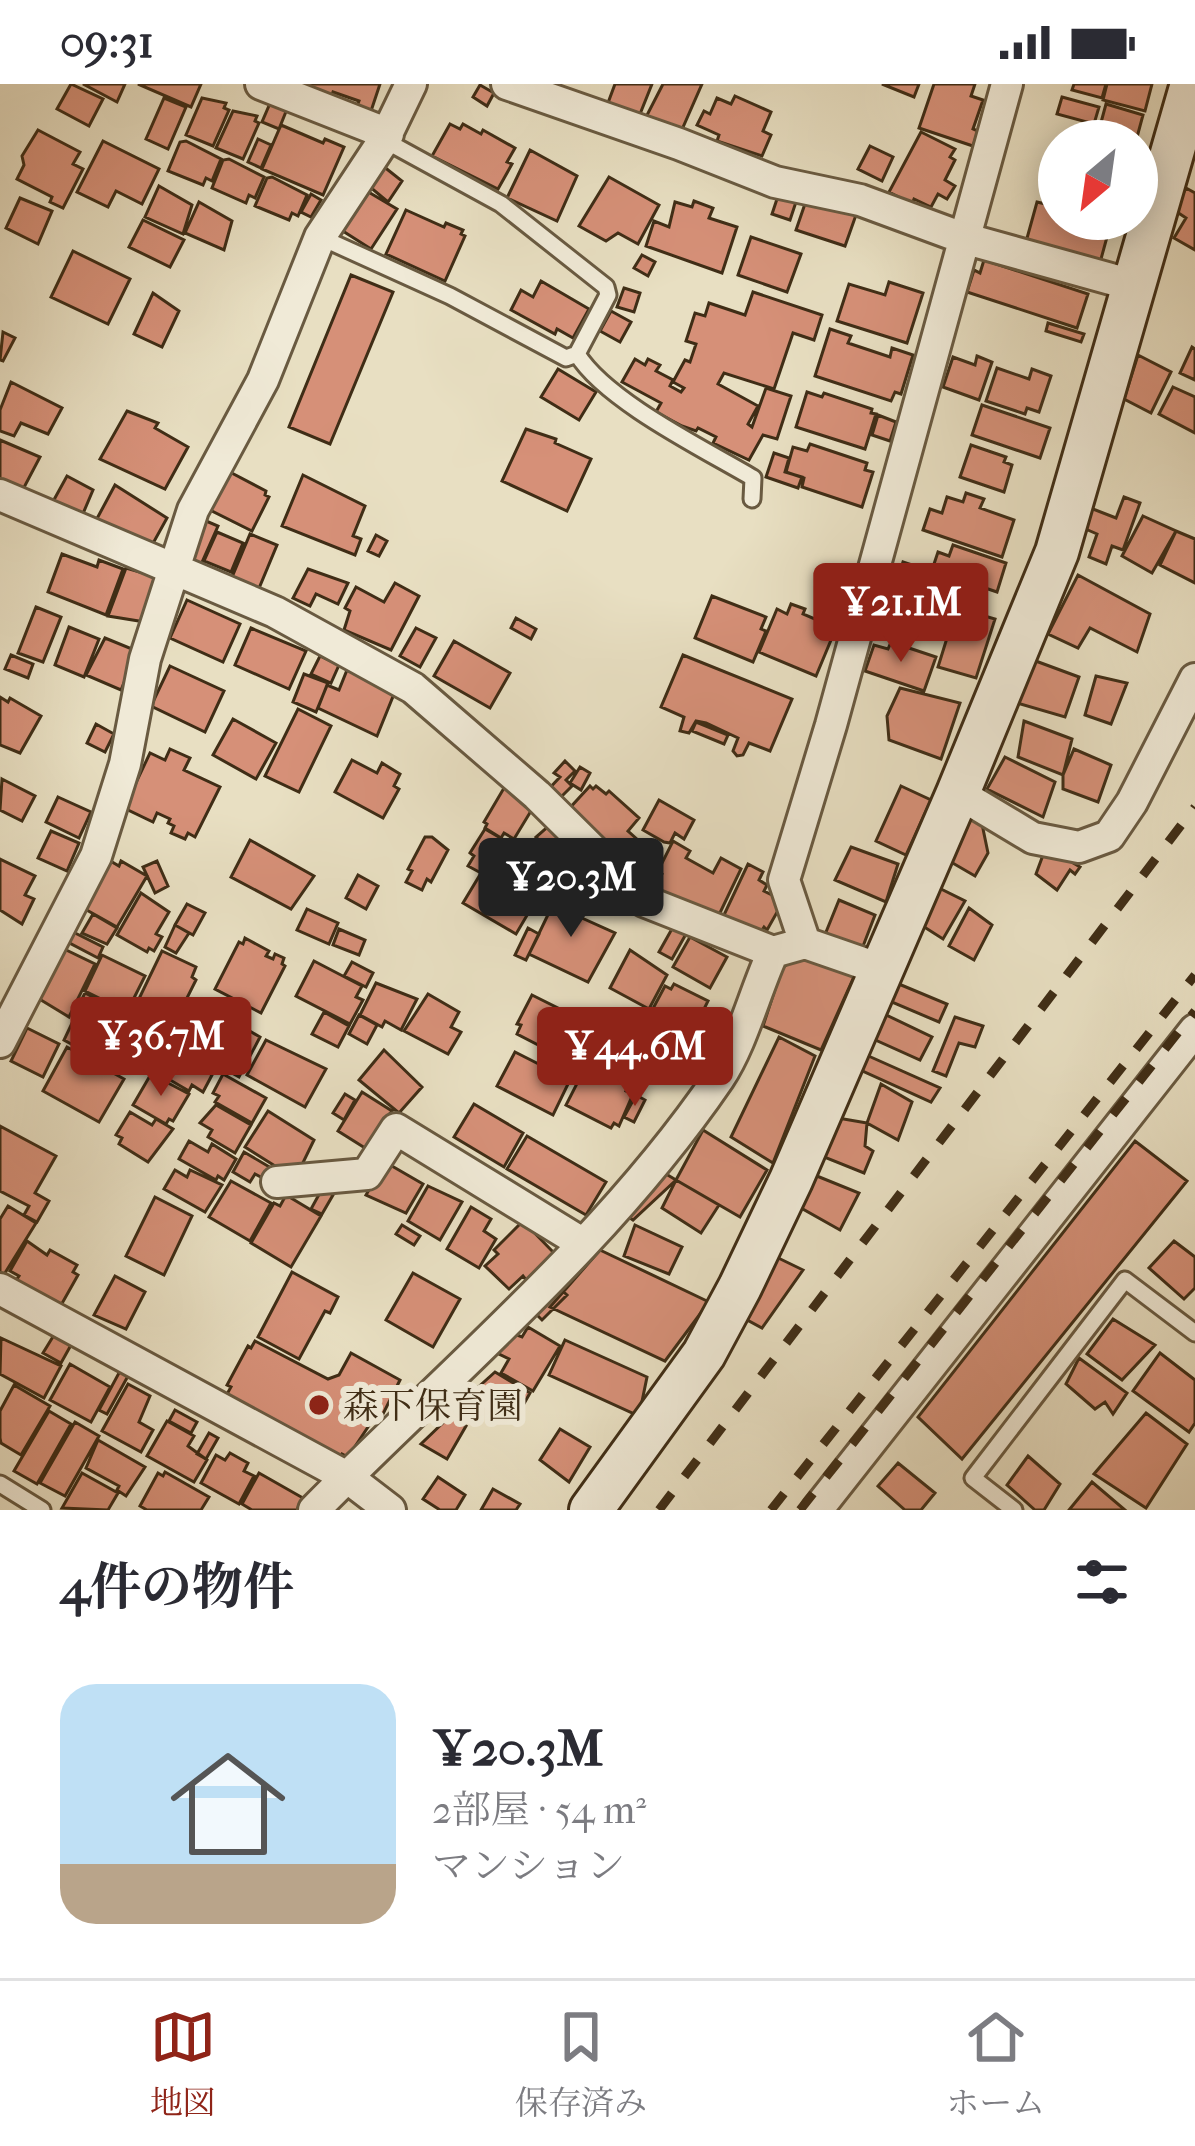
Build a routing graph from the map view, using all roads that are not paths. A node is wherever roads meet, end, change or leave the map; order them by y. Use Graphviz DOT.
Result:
graph roads {
  1 [pos="261,84"];
  2 [pos="411,84"];
  3 [pos="507,84"];
  4 [pos="1007,84"];
  5 [pos="1192,84"];
  6 [pos="386,137"];
  7 [pos="320,237"];
  8 [pos="963,238"];
  9 [pos="1136,286"];
  10 [pos="577,354"];
  11 [pos="0,495"];
  12 [pos="752,499"];
  13 [pos="173,570"];
  14 [pos="1195,679"];
  15 [pos="958,793"];
  16 [pos="805,943"];
  17 [pos="773,952"];
  18 [pos="884,970"];
  19 [pos="1195,1030"];
  20 [pos="0,1042"];
  21 [pos="277,1182"];
  22 [pos="582,1243"];
  23 [pos="0,1289"];
  24 [pos="1195,1333"];
  25 [pos="347,1477"];
  26 [pos="0,1484"];
  27 [pos="42,1510"];
  28 [pos="314,1510"];
  29 [pos="390,1510"];
  30 [pos="591,1510"];
  31 [pos="817,1510"];
  32 [pos="1014,1510"];
  1 -- 6 [label="street"];
  2 -- 6 [label="street"];
  3 -- 8 [label="street"];
  4 -- 8 [label="street"];
  5 -- 9 [label="street"];
  6 -- 7 [label="street"];
  6 -- 10 [label="lane"];
  7 -- 10 [label="lane"];
  7 -- 13 [label="street"];
  8 -- 9 [label="street"];
  8 -- 16 [label="street"];
  9 -- 15 [label="street"];
  10 -- 12 [label="lane"];
  11 -- 13 [label="street"];
  13 -- 17 [label="street"];
  13 -- 20 [label="street"];
  14 -- 15 [label="street"];
  15 -- 18 [label="street"];
  16 -- 17 [label="street"];
  16 -- 18 [label="street"];
  17 -- 22 [label="street"];
  18 -- 30 [label="street"];
  19 -- 31 [label="street"];
  21 -- 22 [label="street"];
  22 -- 25 [label="street"];
  23 -- 25 [label="street"];
  24 -- 32 [label="lane"];
  25 -- 28 [label="street"];
  25 -- 29 [label="street"];
  26 -- 27 [label="lane"];
}
